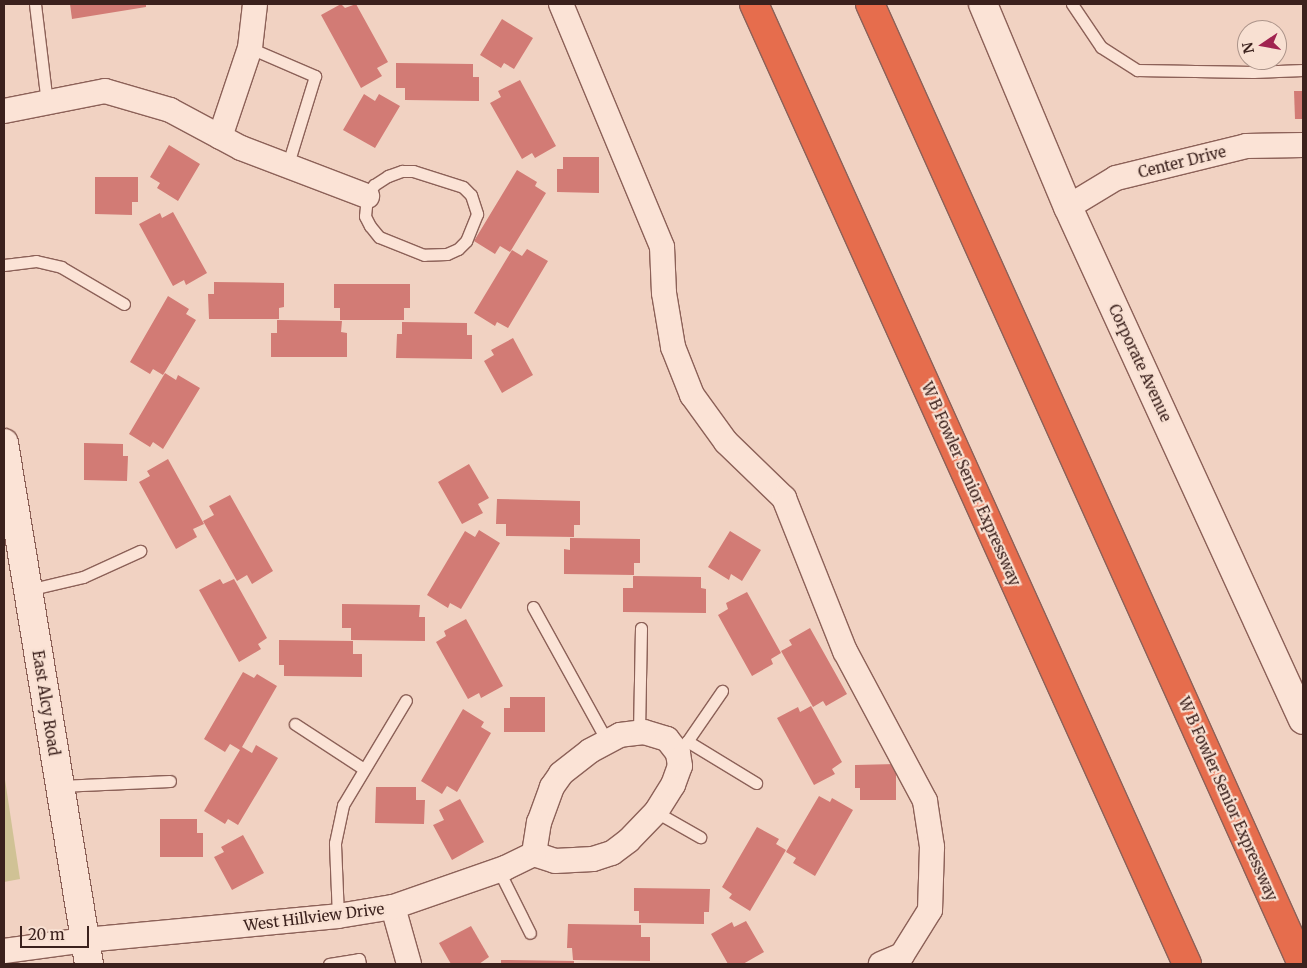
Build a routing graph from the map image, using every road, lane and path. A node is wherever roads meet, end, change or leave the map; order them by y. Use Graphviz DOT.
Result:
graph roads {
  1 [pos="35,4"];
  2 [pos="255,4"];
  3 [pos="561,4"];
  4 [pos="754,4"];
  5 [pos="870,4"];
  6 [pos="983,4"];
  7 [pos="1072,4"];
  8 [pos="250,48"];
  9 [pos="1303,70"];
  10 [pos="47,103"];
  11 [pos="4,111"];
  12 [pos="220,137"];
  13 [pos="1303,145"];
  14 [pos="287,167"];
  15 [pos="367,196"];
  16 [pos="1068,207"];
  17 [pos="4,266"];
  18 [pos="124,304"];
  19 [pos="4,443"];
  20 [pos="140,551"];
  21 [pos="28,590"];
  22 [pos="534,608"];
  23 [pos="641,628"];
  24 [pos="722,691"];
  25 [pos="406,700"];
  26 [pos="1303,720"];
  27 [pos="296,724"];
  28 [pos="639,732"];
  29 [pos="607,740"];
  30 [pos="683,747"];
  31 [pos="364,769"];
  32 [pos="170,781"];
  33 [pos="756,783"];
  34 [pos="60,786"];
  35 [pos="656,812"];
  36 [pos="700,837"];
  37 [pos="534,854"];
  38 [pos="499,870"];
  39 [pos="393,907"];
  40 [pos="338,916"];
  41 [pos="530,933"];
  42 [pos="4,951"];
  43 [pos="87,952"];
  44 [pos="360,962"];
  45 [pos="329,964"];
  46 [pos="408,964"];
  47 [pos="881,964"];
  48 [pos="1187,964"];
  49 [pos="1302,964"];
  1 -- 10 [label="lane"];
  2 -- 8 [label="street"];
  3 -- 47 [label="street"];
  4 -- 48 [label="highway, W B Fowler Senior Expressway"];
  5 -- 49 [label="highway, W B Fowler Senior Expressway"];
  6 -- 16 [label="street, Corporate Avenue"];
  7 -- 9 [label="lane"];
  8 -- 12 [label="street"];
  8 -- 14 [label="lane"];
  10 -- 11 [label="street"];
  10 -- 12 [label="street"];
  12 -- 14 [label="street"];
  13 -- 16 [label="street, Center Drive"];
  14 -- 15 [label="street"];
  15 -- 15 [label="lane"];
  16 -- 26 [label="street, Corporate Avenue"];
  17 -- 18 [label="lane"];
  19 -- 21 [label="street, East Alcy Road"];
  20 -- 21 [label="lane"];
  21 -- 34 [label="street, East Alcy Road"];
  22 -- 29 [label="lane"];
  23 -- 28 [label="lane"];
  24 -- 30 [label="lane"];
  25 -- 31 [label="lane"];
  27 -- 31 [label="lane"];
  28 -- 29 [label="street"];
  28 -- 30 [label="street"];
  29 -- 37 [label="street"];
  30 -- 33 [label="lane"];
  30 -- 35 [label="street"];
  31 -- 40 [label="lane"];
  32 -- 34 [label="lane"];
  34 -- 43 [label="street, East Alcy Road"];
  35 -- 36 [label="lane"];
  35 -- 37 [label="street"];
  37 -- 38 [label="street, West Hillview Drive"];
  38 -- 39 [label="street, West Hillview Drive"];
  38 -- 41 [label="lane"];
  39 -- 40 [label="street, West Hillview Drive"];
  39 -- 46 [label="street"];
  40 -- 43 [label="street, West Hillview Drive"];
  42 -- 43 [label="street, West Hillview Drive"];
  44 -- 45 [label="lane"];
}
